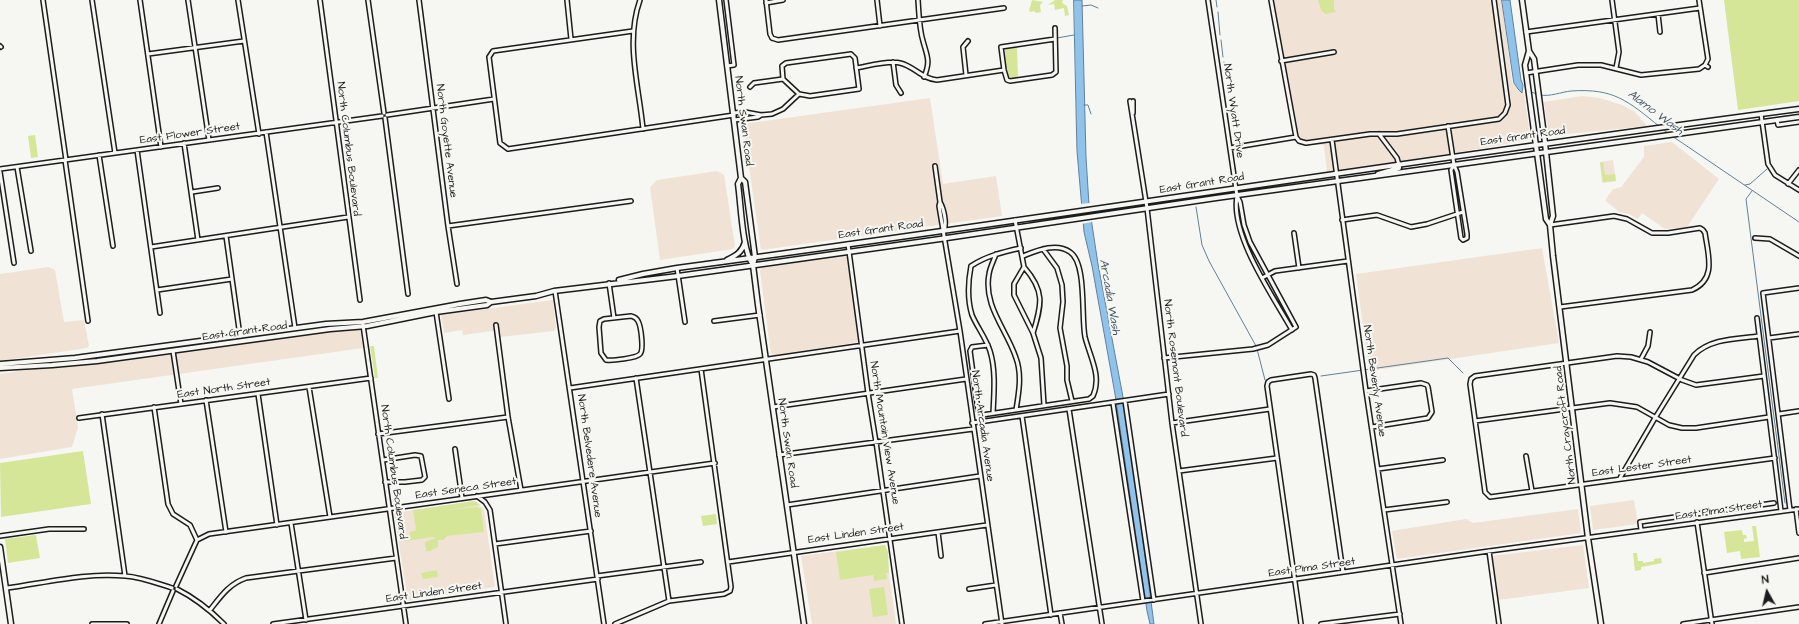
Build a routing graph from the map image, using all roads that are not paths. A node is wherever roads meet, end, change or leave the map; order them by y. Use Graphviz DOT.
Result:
graph roads {
  1 [pos="43,0"];
  2 [pos="92,0"];
  3 [pos="140,0"];
  4 [pos="188,0"];
  5 [pos="238,0"];
  6 [pos="320,0"];
  7 [pos="368,0"];
  8 [pos="419,0"];
  9 [pos="567,0"];
  10 [pos="640,0"];
  11 [pos="719,0"];
  12 [pos="726,0"];
  13 [pos="783,0"];
  14 [pos="877,0"];
  15 [pos="918,0"];
  16 [pos="1208,0"];
  17 [pos="1271,0"];
  18 [pos="1494,0"];
  19 [pos="1522,0"];
  20 [pos="1612,0"];
  21 [pos="1699,0"];
  22 [pos="766,1"];
  23 [pos="1004,8"];
  24 [pos="1700,8"];
  25 [pos="1658,14"];
  26 [pos="920,20"];
  27 [pos="1615,20"];
  28 [pos="880,26"];
  29 [pos="1055,28"];
  30 [pos="633,32"];
  31 [pos="1526,32"];
  32 [pos="1660,32"];
  33 [pos="571,39"];
  34 [pos="1055,39"];
  35 [pos="244,41"];
  36 [pos="968,41"];
  37 [pos="196,48"];
  38 [pos="1529,51"];
  39 [pos="1334,52"];
  40 [pos="148,54"];
  41 [pos="1282,61"];
  42 [pos="893,62"];
  43 [pos="727,66"];
  44 [pos="856,68"];
  45 [pos="1616,68"];
  46 [pos="1004,70"];
  47 [pos="1535,71"];
  48 [pos="1526,73"];
  49 [pos="966,75"];
  50 [pos="924,77"];
  51 [pos="783,79"];
  52 [pos="750,87"];
  53 [pos="901,93"];
  54 [pos="799,94"];
  55 [pos="494,100"];
  56 [pos="1132,101"];
  57 [pos="433,109"];
  58 [pos="1799,109"];
  59 [pos="1761,114"];
  60 [pos="761,115"];
  61 [pos="384,116"];
  62 [pos="734,116"];
  63 [pos="1799,117"];
  64 [pos="1777,120"];
  65 [pos="1762,122"];
  66 [pos="1799,122"];
  67 [pos="336,123"];
  68 [pos="1448,126"];
  69 [pos="643,129"];
  70 [pos="266,132"];
  71 [pos="258,134"];
  72 [pos="1379,134"];
  73 [pos="1296,137"];
  74 [pos="209,140"];
  75 [pos="1332,140"];
  76 [pos="184,143"];
  77 [pos="1545,143"];
  78 [pos="1536,144"];
  79 [pos="161,146"];
  80 [pos="1230,148"];
  81 [pos="137,150"];
  82 [pos="115,153"];
  83 [pos="1546,153"];
  84 [pos="1537,154"];
  85 [pos="99,155"];
  86 [pos="1452,157"];
  87 [pos="66,160"];
  88 [pos="1399,165"];
  89 [pos="1454,165"];
  90 [pos="935,166"];
  91 [pos="17,167"];
  92 [pos="1799,170"];
  93 [pos="0,171"];
  94 [pos="1336,174"];
  95 [pos="1374,176"];
  96 [pos="741,178"];
  97 [pos="1337,182"];
  98 [pos="1788,184"];
  99 [pos="218,188"];
  100 [pos="1235,188"];
  101 [pos="1799,190"];
  102 [pos="192,192"];
  103 [pos="1236,196"];
  104 [pos="631,201"];
  105 [pos="1146,201"];
  106 [pos="1147,208"];
  107 [pos="1463,212"];
  108 [pos="1458,214"];
  109 [pos="348,217"];
  110 [pos="1015,220"];
  111 [pos="1342,220"];
  112 [pos="1550,225"];
  113 [pos="448,226"];
  114 [pos="279,228"];
  115 [pos="1016,228"];
  116 [pos="944,231"];
  117 [pos="1294,233"];
  118 [pos="226,236"];
  119 [pos="945,238"];
  120 [pos="1755,238"];
  121 [pos="198,240"];
  122 [pos="746,240"];
  123 [pos="848,244"];
  124 [pos="113,246"];
  125 [pos="151,247"];
  126 [pos="1021,248"];
  127 [pos="1043,249"];
  128 [pos="31,251"];
  129 [pos="850,251"];
  130 [pos="996,254"];
  131 [pos="1023,256"];
  132 [pos="1799,256"];
  133 [pos="756,257"];
  134 [pos="748,258"];
  135 [pos="1348,261"];
  136 [pos="721,262"];
  137 [pos="14,263"];
  138 [pos="753,265"];
  139 [pos="1024,267"];
  140 [pos="677,268"];
  141 [pos="1300,268"];
  142 [pos="1268,275"];
  143 [pos="678,276"];
  144 [pos="1262,278"];
  145 [pos="232,279"];
  146 [pos="609,283"];
  147 [pos="457,284"];
  148 [pos="1799,288"];
  149 [pos="157,290"];
  150 [pos="555,291"];
  151 [pos="408,294"];
  152 [pos="360,300"];
  153 [pos="491,302"];
  154 [pos="1285,304"];
  155 [pos="1279,307"];
  156 [pos="1560,307"];
  157 [pos="436,312"];
  158 [pos="160,314"];
  159 [pos="760,315"];
  160 [pos="614,318"];
  161 [pos="1757,318"];
  162 [pos="88,321"];
  163 [pos="714,321"];
  164 [pos="684,322"];
  165 [pos="363,324"];
  166 [pos="496,325"];
  167 [pos="295,328"];
  168 [pos="1294,329"];
  169 [pos="960,331"];
  170 [pos="1650,332"];
  171 [pos="1033,333"];
  172 [pos="1799,334"];
  173 [pos="240,336"];
  174 [pos="1759,336"];
  175 [pos="1769,338"];
  176 [pos="862,345"];
  177 [pos="988,346"];
  178 [pos="173,351"];
  179 [pos="1164,358"];
  180 [pos="1641,359"];
  181 [pos="766,360"];
  182 [pos="1567,363"];
  183 [pos="0,364"];
  184 [pos="0,368"];
  185 [pos="701,369"];
  186 [pos="1467,376"];
  187 [pos="1764,376"];
  188 [pos="371,378"];
  189 [pos="636,378"];
  190 [pos="966,379"];
  191 [pos="1471,379"];
  192 [pos="1679,379"];
  193 [pos="309,387"];
  194 [pos="570,388"];
  195 [pos="1366,391"];
  196 [pos="868,393"];
  197 [pos="258,394"];
  198 [pos="1169,394"];
  199 [pos="449,399"];
  200 [pos="206,400"];
  201 [pos="1072,401"];
  202 [pos="1125,401"];
  203 [pos="1114,403"];
  204 [pos="181,404"];
  205 [pos="1044,405"];
  206 [pos="154,407"];
  207 [pos="773,407"];
  208 [pos="1572,407"];
  209 [pos="1069,409"];
  210 [pos="1270,409"];
  211 [pos="1016,410"];
  212 [pos="1799,411"];
  213 [pos="993,413"];
  214 [pos="102,414"];
  215 [pos="1779,414"];
  216 [pos="1022,416"];
  217 [pos="508,417"];
  218 [pos="1655,417"];
  219 [pos="1769,417"];
  220 [pos="79,418"];
  221 [pos="1475,421"];
  222 [pos="972,423"];
  223 [pos="1172,423"];
  224 [pos="1372,427"];
  225 [pos="973,429"];
  226 [pos="378,434"];
  227 [pos="876,442"];
  228 [pos="455,449"];
  229 [pos="779,455"];
  230 [pos="1526,456"];
  231 [pos="1277,458"];
  232 [pos="1775,458"];
  233 [pos="383,460"];
  234 [pos="1443,460"];
  235 [pos="715,464"];
  236 [pos="1378,469"];
  237 [pos="1179,471"];
  238 [pos="650,472"];
  239 [pos="980,476"];
  240 [pos="1620,478"];
  241 [pos="385,482"];
  242 [pos="584,482"];
  243 [pos="1582,484"];
  244 [pos="521,490"];
  245 [pos="883,490"];
  246 [pos="1532,491"];
  247 [pos="477,496"];
  248 [pos="462,498"];
  249 [pos="1447,502"];
  250 [pos="1774,503"];
  251 [pos="1769,504"];
  252 [pos="787,505"];
  253 [pos="389,509"];
  254 [pos="1797,509"];
  255 [pos="1384,510"];
  256 [pos="1790,510"];
  257 [pos="1781,511"];
  258 [pos="1770,513"];
  259 [pos="330,517"];
  260 [pos="1697,522"];
  261 [pos="291,523"];
  262 [pos="987,524"];
  263 [pos="277,525"];
  264 [pos="84,529"];
  265 [pos="1641,530"];
  266 [pos="591,531"];
  267 [pos="226,532"];
  268 [pos="938,532"];
  269 [pos="1799,534"];
  270 [pos="0,536"];
  271 [pos="1588,538"];
  272 [pos="891,539"];
  273 [pos="197,540"];
  274 [pos="495,544"];
  275 [pos="0,547"];
  276 [pos="1489,551"];
  277 [pos="793,552"];
  278 [pos="941,556"];
  279 [pos="396,558"];
  280 [pos="1799,558"];
  281 [pos="701,562"];
  282 [pos="728,562"];
  283 [pos="1,564"];
  284 [pos="1393,565"];
  285 [pos="664,567"];
  286 [pos="299,571"];
  287 [pos="1344,572"];
  288 [pos="1704,572"];
  289 [pos="125,576"];
  290 [pos="598,577"];
  291 [pos="1294,579"];
  292 [pos="996,585"];
  293 [pos="7,588"];
  294 [pos="175,589"];
  295 [pos="969,589"];
  296 [pos="730,591"];
  297 [pos="502,593"];
  298 [pos="1196,593"];
  299 [pos="734,595"];
  300 [pos="1153,600"];
  301 [pos="668,601"];
  302 [pos="1144,601"];
  303 [pos="403,606"];
  304 [pos="1099,607"];
  305 [pos="1799,607"];
  306 [pos="210,610"];
  307 [pos="1060,613"];
  308 [pos="1400,614"];
  309 [pos="1051,615"];
  310 [pos="306,620"];
  311 [pos="1712,620"];
  312 [pos="1002,623"];
  313 [pos="12,624"];
  314 [pos="92,624"];
  315 [pos="127,624"];
  316 [pos="159,624"];
  317 [pos="224,624"];
  318 [pos="273,624"];
  319 [pos="406,624"];
  320 [pos="506,624"];
  321 [pos="604,624"];
  322 [pos="615,624"];
  323 [pos="804,624"];
  324 [pos="902,624"];
  325 [pos="985,624"];
  326 [pos="1062,624"];
  327 [pos="1102,624"];
  328 [pos="1201,624"];
  329 [pos="1301,624"];
  330 [pos="1321,624"];
  331 [pos="1401,624"];
  332 [pos="1499,624"];
  333 [pos="1601,624"];
  334 [pos="1682,624"];
  335 [pos="1712,624"];
  1 -- 87 [label="street"];
  2 -- 82 [label="street"];
  3 -- 40 [label="street"];
  4 -- 37 [label="street"];
  5 -- 35 [label="street"];
  6 -- 67 [label="street, North Columbus Boulevard"];
  7 -- 61 [label="street"];
  8 -- 57 [label="street, North Goyette Avenue"];
  9 -- 33 [label="street"];
  10 -- 30 [label="street"];
  11 -- 43 [label="main road, North Swan Road"];
  12 -- 43 [label="street, North Swan Road"];
  13 -- 22 [label="street"];
  14 -- 28 [label="street"];
  15 -- 26 [label="street"];
  16 -- 80 [label="street, North Wyatt Drive"];
  17 -- 41 [label="street"];
  18 -- 68 [label="street"];
  19 -- 31 [label="main road, North Craycroft Road"];
  20 -- 27 [label="street"];
  21 -- 24 [label="street"];
  22 -- 28 [label="street"];
  23 -- 26 [label="street"];
  24 -- 25 [label="street"];
  24 -- 45 [label="street"];
  25 -- 27 [label="street"];
  25 -- 32 [label="street"];
  26 -- 28 [label="street"];
  26 -- 50 [label="street"];
  27 -- 31 [label="street"];
  27 -- 45 [label="street"];
  29 -- 34 [label="street"];
  30 -- 33 [label="street"];
  30 -- 69 [label="street"];
  31 -- 38 [label="main road, North Craycroft Road"];
  33 -- 55 [label="street"];
  34 -- 46 [label="street"];
  34 -- 46 [label="street"];
  35 -- 37 [label="street"];
  35 -- 71 [label="street"];
  36 -- 49 [label="street"];
  37 -- 40 [label="street"];
  37 -- 74 [label="street"];
  38 -- 47 [label="main road, North Craycroft Road"];
  38 -- 48 [label="main road, North Craycroft Road"];
  39 -- 41 [label="street"];
  40 -- 79 [label="street"];
  41 -- 73 [label="street"];
  42 -- 44 [label="street"];
  42 -- 50 [label="street"];
  42 -- 53 [label="street"];
  43 -- 62 [label="main road, North Swan Road"];
  44 -- 51 [label="street"];
  44 -- 54 [label="street"];
  45 -- 47 [label="street"];
  46 -- 49 [label="street"];
  47 -- 48 [label="street"];
  47 -- 77 [label="main road, North Craycroft Road"];
  48 -- 78 [label="main road, North Craycroft Road"];
  49 -- 50 [label="street"];
  51 -- 52 [label="street"];
  51 -- 54 [label="street"];
  54 -- 60 [label="street"];
  55 -- 57 [label="street, East Flower Street"];
  55 -- 69 [label="street"];
  56 -- 105 [label="street, North Rosemont Boulevard"];
  57 -- 61 [label="street, East Flower Street"];
  57 -- 113 [label="street, North Goyette Avenue"];
  58 -- 59 [label="main road, East Grant Road"];
  59 -- 65 [label="street"];
  59 -- 77 [label="main road, East Grant Road"];
  60 -- 62 [label="street"];
  60 -- 62 [label="street"];
  61 -- 67 [label="street, East Flower Street"];
  61 -- 151 [label="street"];
  62 -- 69 [label="street"];
  62 -- 96 [label="main road, North Swan Road"];
  63 -- 64 [label="main road, East Grant Road"];
  64 -- 65 [label="main road, East Grant Road"];
  64 -- 66 [label="street, East Grant Road"];
  65 -- 83 [label="main road, East Grant Road"];
  65 -- 98 [label="street"];
  67 -- 70 [label="street, East Flower Street"];
  67 -- 109 [label="street, North Columbus Boulevard"];
  68 -- 72 [label="street"];
  68 -- 86 [label="street"];
  70 -- 71 [label="street, East Flower Street"];
  70 -- 114 [label="street"];
  71 -- 74 [label="street, East Flower Street"];
  72 -- 75 [label="street"];
  72 -- 88 [label="street"];
  73 -- 75 [label="street"];
  73 -- 80 [label="street"];
  74 -- 76 [label="street, East Flower Street"];
  75 -- 94 [label="street, North Beverly Avenue"];
  76 -- 79 [label="street, East Flower Street"];
  76 -- 102 [label="street"];
  77 -- 78 [label="main road, East Grant Road"];
  77 -- 83 [label="main road, North Craycroft Road"];
  78 -- 84 [label="main road, North Craycroft Road"];
  78 -- 86 [label="main road, East Grant Road"];
  79 -- 81 [label="street, East Flower Street"];
  80 -- 100 [label="street, North Wyatt Drive"];
  81 -- 82 [label="street, East Flower Street"];
  81 -- 125 [label="street"];
  82 -- 85 [label="street, East Flower Street"];
  83 -- 84 [label="main road, East Grant Road"];
  83 -- 112 [label="main road, North Craycroft Road"];
  84 -- 89 [label="main road, East Grant Road"];
  84 -- 112 [label="main road, North Craycroft Road"];
  85 -- 87 [label="street, East Flower Street"];
  85 -- 124 [label="street"];
  86 -- 88 [label="main road, East Grant Road"];
  86 -- 89 [label="street"];
  87 -- 91 [label="street, East Flower Street"];
  87 -- 162 [label="street"];
  88 -- 94 [label="main road, East Grant Road"];
  88 -- 95 [label="main road"];
  89 -- 95 [label="main road, East Grant Road"];
  89 -- 107 [label="street"];
  89 -- 108 [label="street"];
  90 -- 116 [label="street, North Arcadia Avenue"];
  91 -- 93 [label="street, East Flower Street"];
  91 -- 128 [label="street"];
  92 -- 98 [label="street"];
  93 -- 137 [label="street"];
  94 -- 97 [label="street, North Beverly Avenue"];
  94 -- 100 [label="main road, East Grant Road"];
  95 -- 97 [label="main road, East Grant Road"];
  96 -- 122 [label="main road, North Swan Road"];
  96 -- 133 [label="main road, North Swan Road"];
  97 -- 103 [label="main road, East Grant Road"];
  97 -- 111 [label="street, North Beverly Avenue"];
  98 -- 101 [label="street"];
  99 -- 102 [label="street"];
  100 -- 103 [label="street, North Wyatt Drive"];
  100 -- 105 [label="main road, East Grant Road"];
  102 -- 121 [label="street"];
  103 -- 106 [label="main road, East Grant Road"];
  103 -- 142 [label="street"];
  103 -- 144 [label="street, North Wyatt Drive"];
  104 -- 113 [label="street"];
  105 -- 106 [label="street, North Rosemont Boulevard"];
  105 -- 110 [label="main road, East Grant Road"];
  106 -- 115 [label="main road, East Grant Road"];
  106 -- 179 [label="street, North Rosemont Boulevard"];
  107 -- 108 [label="street"];
  107 -- 108 [label="street"];
  108 -- 111 [label="street"];
  109 -- 114 [label="street"];
  109 -- 152 [label="street, North Columbus Boulevard"];
  110 -- 115 [label="street"];
  110 -- 116 [label="main road, East Grant Road"];
  111 -- 135 [label="street, North Beverly Avenue"];
  112 -- 156 [label="main road, North Craycroft Road"];
  112 -- 156 [label="street"];
  113 -- 147 [label="street, North Goyette Avenue"];
  114 -- 118 [label="street"];
  114 -- 167 [label="street"];
  115 -- 119 [label="main road, East Grant Road"];
  115 -- 126 [label="street"];
  116 -- 119 [label="street, North Arcadia Avenue"];
  116 -- 123 [label="main road, East Grant Road"];
  117 -- 141 [label="street"];
  118 -- 121 [label="street"];
  118 -- 145 [label="street"];
  119 -- 129 [label="main road, East Grant Road"];
  119 -- 169 [label="street, North Arcadia Avenue"];
  120 -- 132 [label="street"];
  121 -- 125 [label="street"];
  122 -- 134 [label="main road, North Swan Road"];
  122 -- 136 [label="main road"];
  123 -- 129 [label="street, North Mountain View Avenue"];
  123 -- 133 [label="main road, East Grant Road"];
  125 -- 149 [label="street"];
  126 -- 130 [label="street"];
  126 -- 131 [label="street"];
  127 -- 131 [label="street"];
  127 -- 201 [label="street"];
  127 -- 201 [label="street"];
  129 -- 138 [label="main road, East Grant Road"];
  129 -- 176 [label="street, North Mountain View Avenue"];
  130 -- 177 [label="street"];
  130 -- 211 [label="street"];
  131 -- 139 [label="street"];
  133 -- 134 [label="main road, East Grant Road"];
  133 -- 138 [label="main road, North Swan Road"];
  134 -- 136 [label="main road, East Grant Road"];
  134 -- 138 [label="main road, North Swan Road"];
  135 -- 141 [label="street"];
  135 -- 195 [label="street, North Beverly Avenue"];
  136 -- 140 [label="main road, East Grant Road"];
  138 -- 143 [label="main road, East Grant Road"];
  138 -- 159 [label="main road, North Swan Road"];
  139 -- 171 [label="street"];
  139 -- 171 [label="street"];
  140 -- 143 [label="street"];
  140 -- 146 [label="main road, East Grant Road"];
  141 -- 142 [label="street"];
  142 -- 144 [label="street"];
  142 -- 154 [label="street"];
  143 -- 146 [label="main road, East Grant Road"];
  143 -- 164 [label="street"];
  144 -- 155 [label="street, North Wyatt Drive"];
  145 -- 149 [label="street"];
  145 -- 173 [label="street"];
  146 -- 150 [label="main road, East Grant Road"];
  146 -- 160 [label="street"];
  148 -- 175 [label="street"];
  149 -- 158 [label="street"];
  150 -- 153 [label="main road, East Grant Road"];
  150 -- 194 [label="street, North Belvedere Avenue"];
  153 -- 157 [label="main road, East Grant Road"];
  153 -- 165 [label="main road, East Grant Road"];
  154 -- 155 [label="street"];
  154 -- 168 [label="street"];
  155 -- 168 [label="street, North Wyatt Drive"];
  156 -- 182 [label="main road, North Craycroft Road"];
  157 -- 165 [label="main road, East Grant Road"];
  157 -- 199 [label="street"];
  159 -- 163 [label="street"];
  159 -- 181 [label="main road, North Swan Road"];
  160 -- 160 [label="street"];
  161 -- 174 [label="street"];
  165 -- 167 [label="main road, East Grant Road"];
  165 -- 178 [label="main road, East Grant Road"];
  165 -- 188 [label="street, North Columbus Boulevard"];
  166 -- 217 [label="street"];
  167 -- 173 [label="main road, East Grant Road"];
  168 -- 179 [label="street"];
  169 -- 176 [label="street"];
  169 -- 190 [label="street, North Arcadia Avenue"];
  170 -- 180 [label="street"];
  171 -- 205 [label="street"];
  172 -- 175 [label="street"];
  173 -- 183 [label="main road, East Grant Road"];
  174 -- 187 [label="street"];
  174 -- 192 [label="street"];
  175 -- 215 [label="street"];
  176 -- 181 [label="street"];
  176 -- 196 [label="street, North Mountain View Avenue"];
  177 -- 213 [label="street"];
  177 -- 213 [label="street"];
  178 -- 184 [label="main road, East Grant Road"];
  178 -- 204 [label="street"];
  179 -- 198 [label="street, North Rosemont Boulevard"];
  180 -- 182 [label="street"];
  180 -- 192 [label="street"];
  181 -- 185 [label="street"];
  181 -- 207 [label="main road, North Swan Road"];
  182 -- 191 [label="street"];
  182 -- 208 [label="main road, North Craycroft Road"];
  185 -- 189 [label="street"];
  185 -- 235 [label="street"];
  186 -- 191 [label="street"];
  187 -- 192 [label="street"];
  187 -- 219 [label="street"];
  188 -- 193 [label="street, East North Street"];
  188 -- 226 [label="street, North Columbus Boulevard"];
  189 -- 194 [label="street"];
  189 -- 238 [label="street"];
  190 -- 196 [label="street"];
  190 -- 222 [label="street, North Arcadia Avenue"];
  191 -- 221 [label="street"];
  192 -- 218 [label="street"];
  193 -- 197 [label="street, East North Street"];
  193 -- 259 [label="street"];
  194 -- 242 [label="street, North Belvedere Avenue"];
  195 -- 224 [label="street, North Beverly Avenue"];
  195 -- 224 [label="street"];
  196 -- 207 [label="street"];
  196 -- 227 [label="street, North Mountain View Avenue"];
  197 -- 200 [label="street, East North Street"];
  197 -- 263 [label="street"];
  198 -- 202 [label="street"];
  198 -- 223 [label="street, North Rosemont Boulevard"];
  200 -- 204 [label="street, East North Street"];
  200 -- 267 [label="street"];
  201 -- 205 [label="street"];
  202 -- 203 [label="street"];
  202 -- 300 [label="street"];
  203 -- 209 [label="street"];
  203 -- 302 [label="street"];
  204 -- 206 [label="street, East North Street"];
  205 -- 211 [label="street"];
  206 -- 214 [label="street, East North Street"];
  206 -- 273 [label="street"];
  207 -- 229 [label="main road, North Swan Road"];
  208 -- 218 [label="street"];
  208 -- 221 [label="street"];
  208 -- 243 [label="main road, North Craycroft Road"];
  209 -- 216 [label="street"];
  209 -- 304 [label="street"];
  210 -- 223 [label="street"];
  210 -- 231 [label="street"];
  210 -- 287 [label="street"];
  211 -- 213 [label="street"];
  212 -- 215 [label="street"];
  214 -- 220 [label="street, East North Street"];
  214 -- 289 [label="street"];
  215 -- 256 [label="street"];
  216 -- 222 [label="street"];
  216 -- 309 [label="street"];
  217 -- 226 [label="street"];
  217 -- 244 [label="street"];
  218 -- 219 [label="street"];
  218 -- 240 [label="street"];
  219 -- 232 [label="street"];
  221 -- 246 [label="street, East Lester Street"];
  222 -- 225 [label="street, North Arcadia Avenue"];
  223 -- 237 [label="street, North Rosemont Boulevard"];
  224 -- 236 [label="street, North Beverly Avenue"];
  225 -- 227 [label="street"];
  225 -- 239 [label="street, North Arcadia Avenue"];
  226 -- 233 [label="street, North Columbus Boulevard"];
  227 -- 229 [label="street"];
  227 -- 245 [label="street, North Mountain View Avenue"];
  228 -- 248 [label="street"];
  229 -- 252 [label="main road, North Swan Road"];
  230 -- 246 [label="street"];
  231 -- 237 [label="street"];
  231 -- 291 [label="street"];
  232 -- 240 [label="street, East Lester Street"];
  232 -- 257 [label="street"];
  233 -- 241 [label="street, North Columbus Boulevard"];
  233 -- 241 [label="street"];
  234 -- 236 [label="street"];
  235 -- 238 [label="street, East Seneca Street"];
  235 -- 282 [label="street"];
  236 -- 255 [label="street, North Beverly Avenue"];
  237 -- 298 [label="street, North Rosemont Boulevard"];
  238 -- 242 [label="street, East Seneca Street"];
  238 -- 285 [label="street"];
  239 -- 245 [label="street"];
  239 -- 262 [label="street, North Arcadia Avenue"];
  240 -- 243 [label="street, East Lester Street"];
  241 -- 253 [label="street, North Columbus Boulevard"];
  242 -- 244 [label="street, East Seneca Street"];
  242 -- 266 [label="street, North Belvedere Avenue"];
  243 -- 246 [label="street, East Lester Street"];
  243 -- 271 [label="main road, North Craycroft Road"];
  244 -- 247 [label="street, East Seneca Street"];
  245 -- 252 [label="street"];
  245 -- 272 [label="street, North Mountain View Avenue"];
  247 -- 248 [label="street, East Seneca Street"];
  247 -- 274 [label="street"];
  248 -- 253 [label="street, East Seneca Street"];
  249 -- 255 [label="street"];
  250 -- 251 [label="street, East Pima Street"];
  251 -- 258 [label="street"];
  251 -- 265 [label="street, East Pima Street"];
  252 -- 277 [label="main road, North Swan Road"];
  253 -- 259 [label="street, East Seneca Street"];
  253 -- 279 [label="street, North Columbus Boulevard"];
  254 -- 256 [label="street, East Pima Street"];
  254 -- 269 [label="street"];
  255 -- 284 [label="street, North Beverly Avenue"];
  256 -- 257 [label="street, East Pima Street"];
  257 -- 258 [label="street, East Pima Street"];
  258 -- 260 [label="street, East Pima Street"];
  259 -- 261 [label="street, East Seneca Street"];
  260 -- 265 [label="street, East Pima Street"];
  260 -- 288 [label="street"];
  261 -- 263 [label="street, East Seneca Street"];
  261 -- 286 [label="street"];
  262 -- 268 [label="street, East Linden Street"];
  262 -- 292 [label="street, North Arcadia Avenue"];
  263 -- 267 [label="street, East Seneca Street"];
  264 -- 270 [label="street"];
  265 -- 271 [label="street, East Pima Street"];
  266 -- 274 [label="street"];
  266 -- 290 [label="street, North Belvedere Avenue"];
  267 -- 273 [label="street, East Seneca Street"];
  268 -- 272 [label="street, East Linden Street"];
  268 -- 278 [label="street"];
  271 -- 276 [label="street, East Pima Street"];
  271 -- 333 [label="main road, North Craycroft Road"];
  272 -- 277 [label="street, East Linden Street"];
  272 -- 324 [label="street, North Mountain View Avenue"];
  273 -- 294 [label="street"];
  274 -- 297 [label="street"];
  275 -- 283 [label="main road"];
  276 -- 284 [label="street, East Pima Street"];
  276 -- 332 [label="street"];
  277 -- 282 [label="street, East Linden Street"];
  277 -- 323 [label="main road, North Swan Road"];
  279 -- 286 [label="street"];
  279 -- 303 [label="street, North Columbus Boulevard"];
  280 -- 288 [label="street"];
  281 -- 285 [label="street, East Linden Street"];
  282 -- 296 [label="street"];
  283 -- 293 [label="main road"];
  284 -- 287 [label="street, East Pima Street"];
  284 -- 308 [label="street, North Beverly Avenue"];
  285 -- 290 [label="street, East Linden Street"];
  285 -- 301 [label="street"];
  286 -- 306 [label="street"];
  286 -- 310 [label="street"];
  287 -- 291 [label="street, East Pima Street"];
  288 -- 311 [label="street"];
  289 -- 293 [label="street"];
  289 -- 294 [label="street"];
  290 -- 297 [label="street, East Linden Street"];
  290 -- 321 [label="street, North Belvedere Avenue"];
  291 -- 298 [label="street, East Pima Street"];
  291 -- 329 [label="street"];
  292 -- 295 [label="street"];
  292 -- 312 [label="street, North Arcadia Avenue"];
  293 -- 313 [label="main road"];
  294 -- 306 [label="street"];
  294 -- 316 [label="street"];
  296 -- 299 [label="street"];
  296 -- 301 [label="street"];
  297 -- 303 [label="street, East Linden Street"];
  297 -- 320 [label="street"];
  298 -- 300 [label="street, East Pima Street"];
  298 -- 328 [label="street, North Rosemont Boulevard"];
  300 -- 302 [label="street, East Pima Street"];
  301 -- 322 [label="street"];
  302 -- 304 [label="street, East Pima Street"];
  303 -- 310 [label="street, East Linden Street"];
  303 -- 319 [label="street, North Columbus Boulevard"];
  304 -- 307 [label="street, East Pima Street"];
  304 -- 327 [label="street"];
  305 -- 311 [label="street"];
  306 -- 317 [label="street"];
  307 -- 309 [label="street, East Pima Street"];
  307 -- 326 [label="street"];
  308 -- 330 [label="street"];
  308 -- 331 [label="street, North Beverly Avenue"];
  309 -- 312 [label="street, East Pima Street"];
  310 -- 318 [label="street, East Linden Street"];
  311 -- 334 [label="street"];
  311 -- 335 [label="street"];
  312 -- 325 [label="street, East Pima Street"];
  314 -- 315 [label="street"];
}
